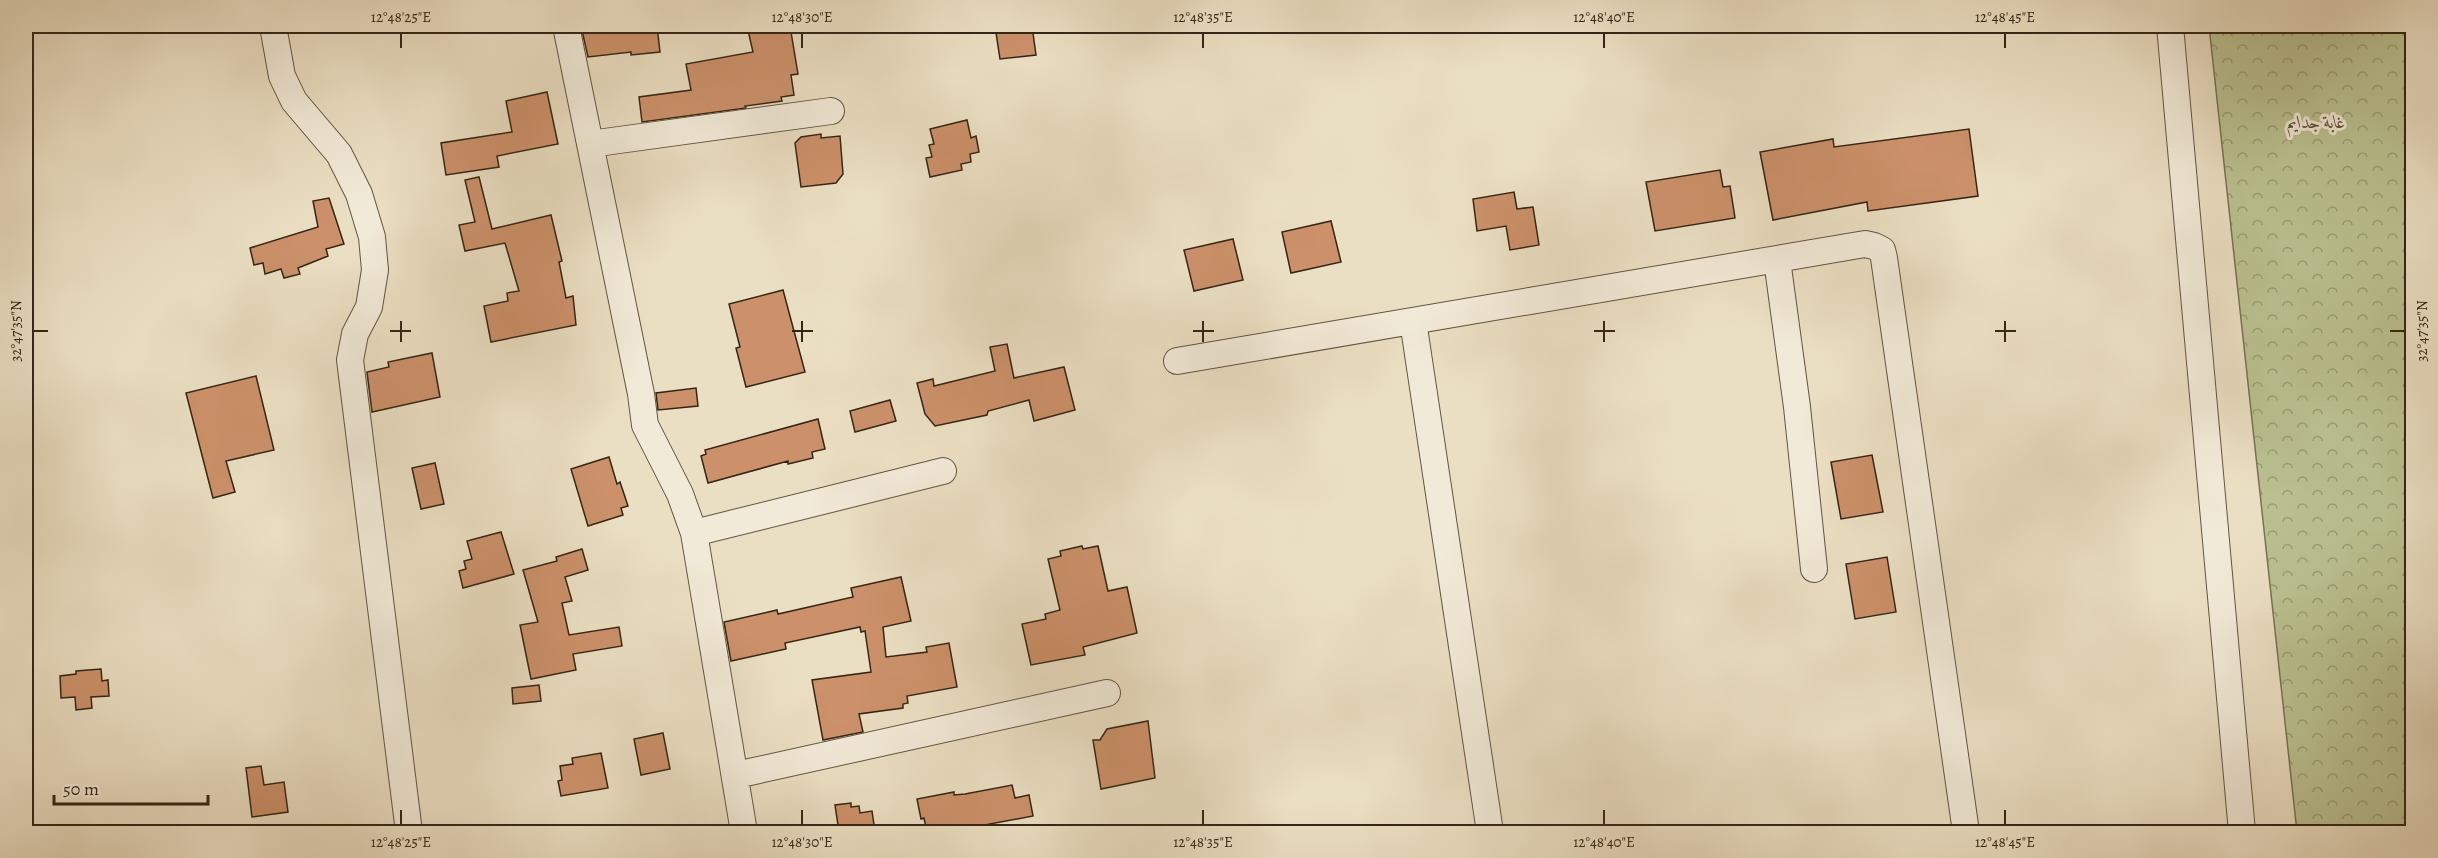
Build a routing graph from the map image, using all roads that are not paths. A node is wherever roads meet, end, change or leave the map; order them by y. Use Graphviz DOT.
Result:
graph roads {
  1 [pos="273,26"];
  2 [pos="566,26"];
  3 [pos="2170,26"];
  4 [pos="831,111"];
  5 [pos="590,144"];
  6 [pos="1777,260"];
  7 [pos="1413,321"];
  8 [pos="1177,361"];
  9 [pos="943,471"];
  10 [pos="694,533"];
  11 [pos="1814,569"];
  12 [pos="1107,693"];
  13 [pos="736,775"];
  14 [pos="409,832"];
  15 [pos="744,832"];
  16 [pos="1490,832"];
  17 [pos="1966,832"];
  18 [pos="2242,832"];
  1 -- 14 [label="street"];
  2 -- 5 [label="street"];
  3 -- 18 [label="street"];
  4 -- 5 [label="street"];
  5 -- 10 [label="street"];
  6 -- 7 [label="street"];
  6 -- 11 [label="street"];
  6 -- 17 [label="street"];
  7 -- 8 [label="street"];
  7 -- 16 [label="street"];
  9 -- 10 [label="street"];
  10 -- 13 [label="street"];
  12 -- 13 [label="street"];
  13 -- 15 [label="street"];
}
